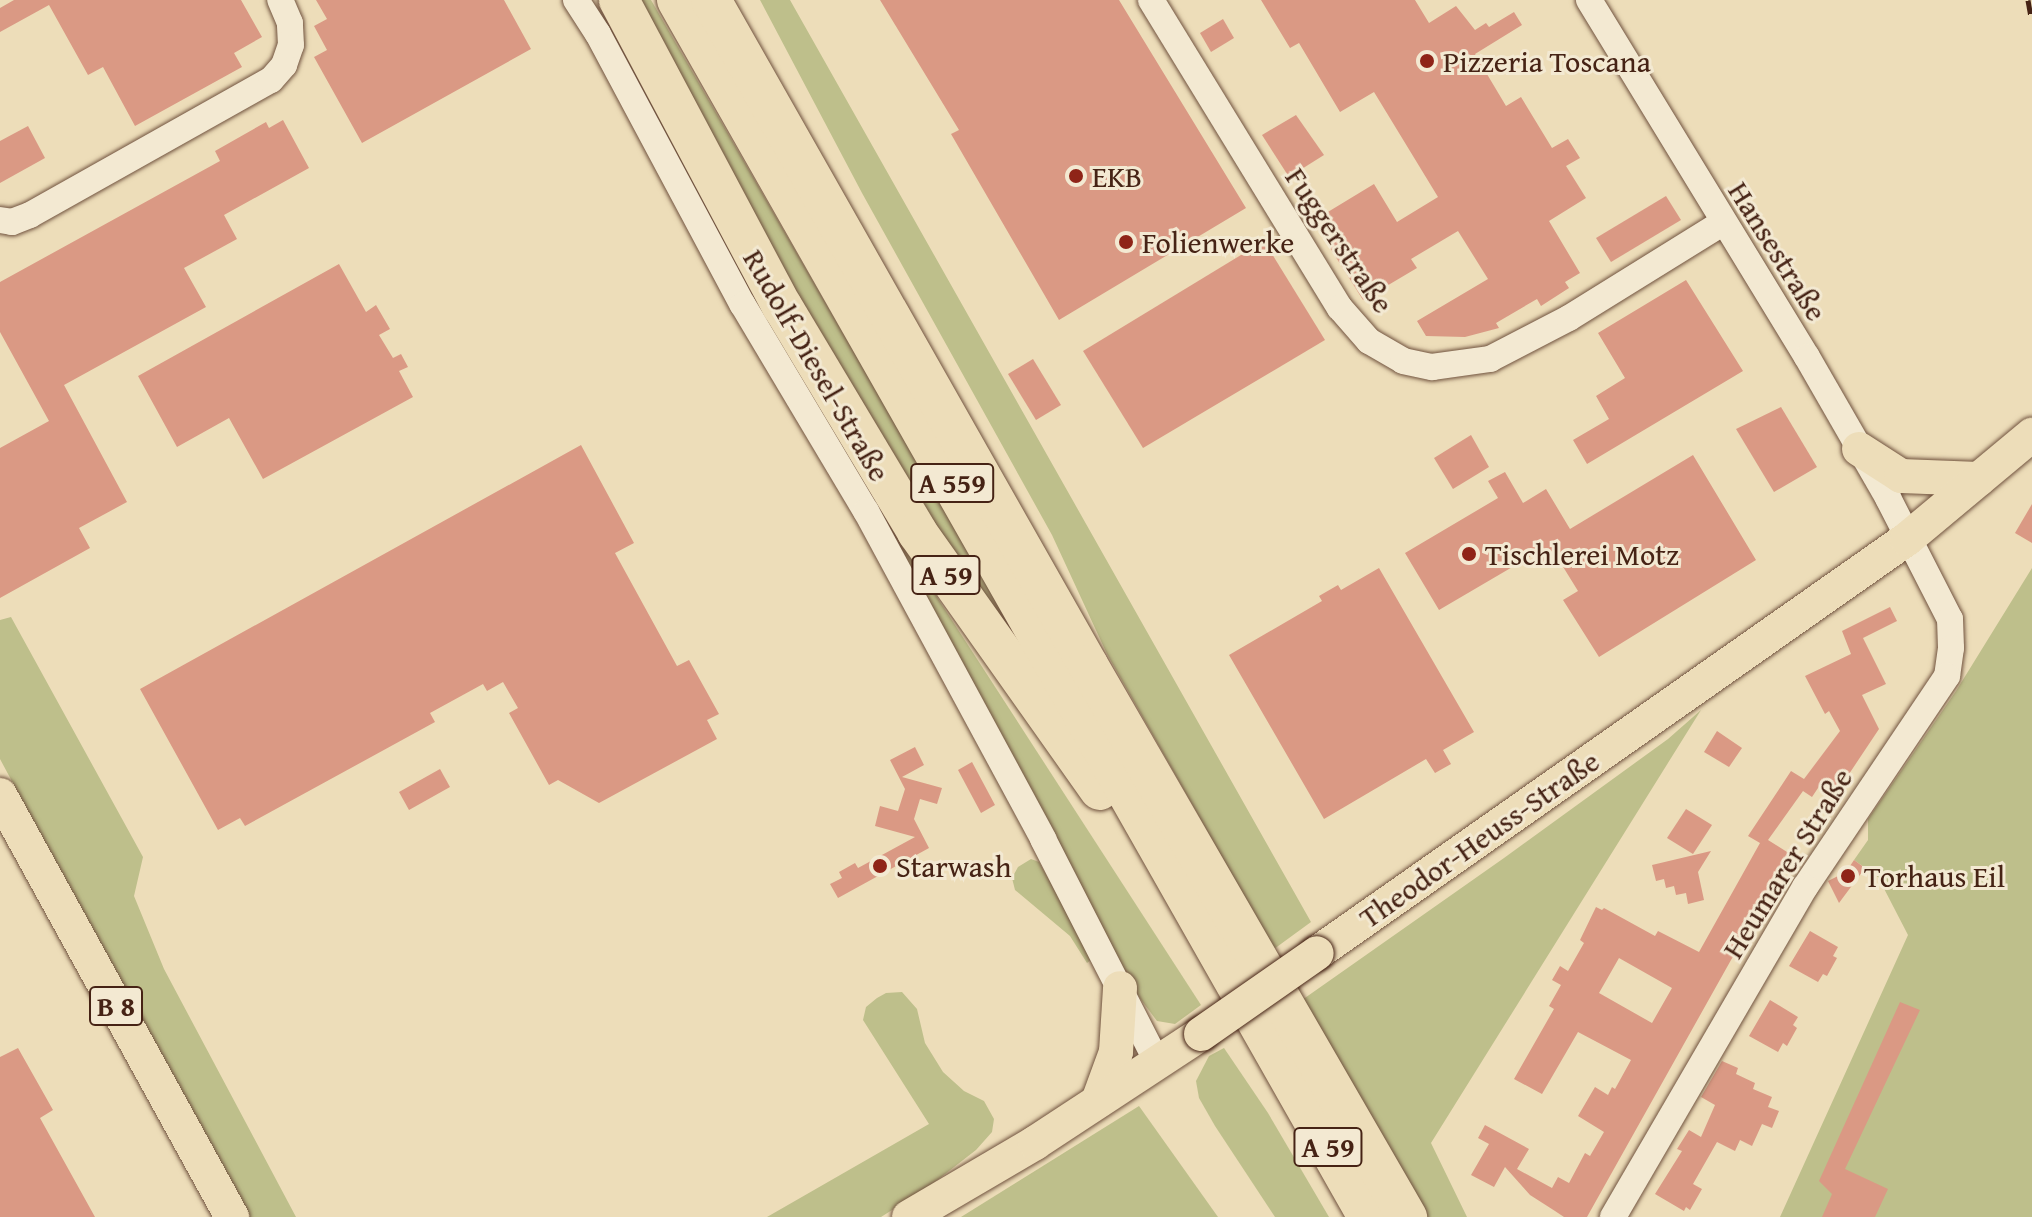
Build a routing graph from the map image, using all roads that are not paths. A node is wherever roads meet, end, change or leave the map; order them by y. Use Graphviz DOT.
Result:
graph roads {
  1 [pos="280,0"];
  2 [pos="576,0"];
  3 [pos="619,0"];
  4 [pos="677,0"];
  5 [pos="1151,0"];
  6 [pos="1589,0"];
  7 [pos="716,5"];
  8 [pos="0,220"];
  9 [pos="1722,223"];
  10 [pos="2032,435"];
  11 [pos="1859,449"];
  12 [pos="1979,479"];
  13 [pos="1907,539"];
  14 [pos="0,795"];
  15 [pos="1226,966"];
  16 [pos="1120,988"];
  17 [pos="1157,1062"];
  18 [pos="1098,1101"];
  19 [pos="232,1217"];
  20 [pos="909,1217"];
  21 [pos="1368,1217"];
  22 [pos="1407,1217"];
  23 [pos="1613,1217"];
  1 -- 8 [label="street"];
  2 -- 16 [label="street, Rudolf-Diesel-Straße"];
  3 -- 15 [label="highway, A 59"];
  4 -- 15 [label="highway, A 559"];
  5 -- 9 [label="street, Fuggerstraße"];
  6 -- 9 [label="street, Hansestraße"];
  7 -- 22 [label="highway, A 59"];
  9 -- 11 [label="street, Hansestraße"];
  10 -- 12 [label="main road, Theodor-Heuss-Straße"];
  11 -- 12 [label="main road"];
  11 -- 13 [label="street, Hansestraße"];
  12 -- 13 [label="main road, Theodor-Heuss-Straße"];
  13 -- 17 [label="main road, Theodor-Heuss-Straße, bridge"];
  13 -- 23 [label="street, Heumarer Straße"];
  14 -- 19 [label="main road, B 8"];
  15 -- 21 [label="highway, A 59"];
  16 -- 17 [label="street, Rudolf-Diesel-Straße"];
  16 -- 18 [label="main road"];
  17 -- 18 [label="main road, Theodor-Heuss-Straße"];
  18 -- 20 [label="main road, Theodor-Heuss-Straße"];
}
